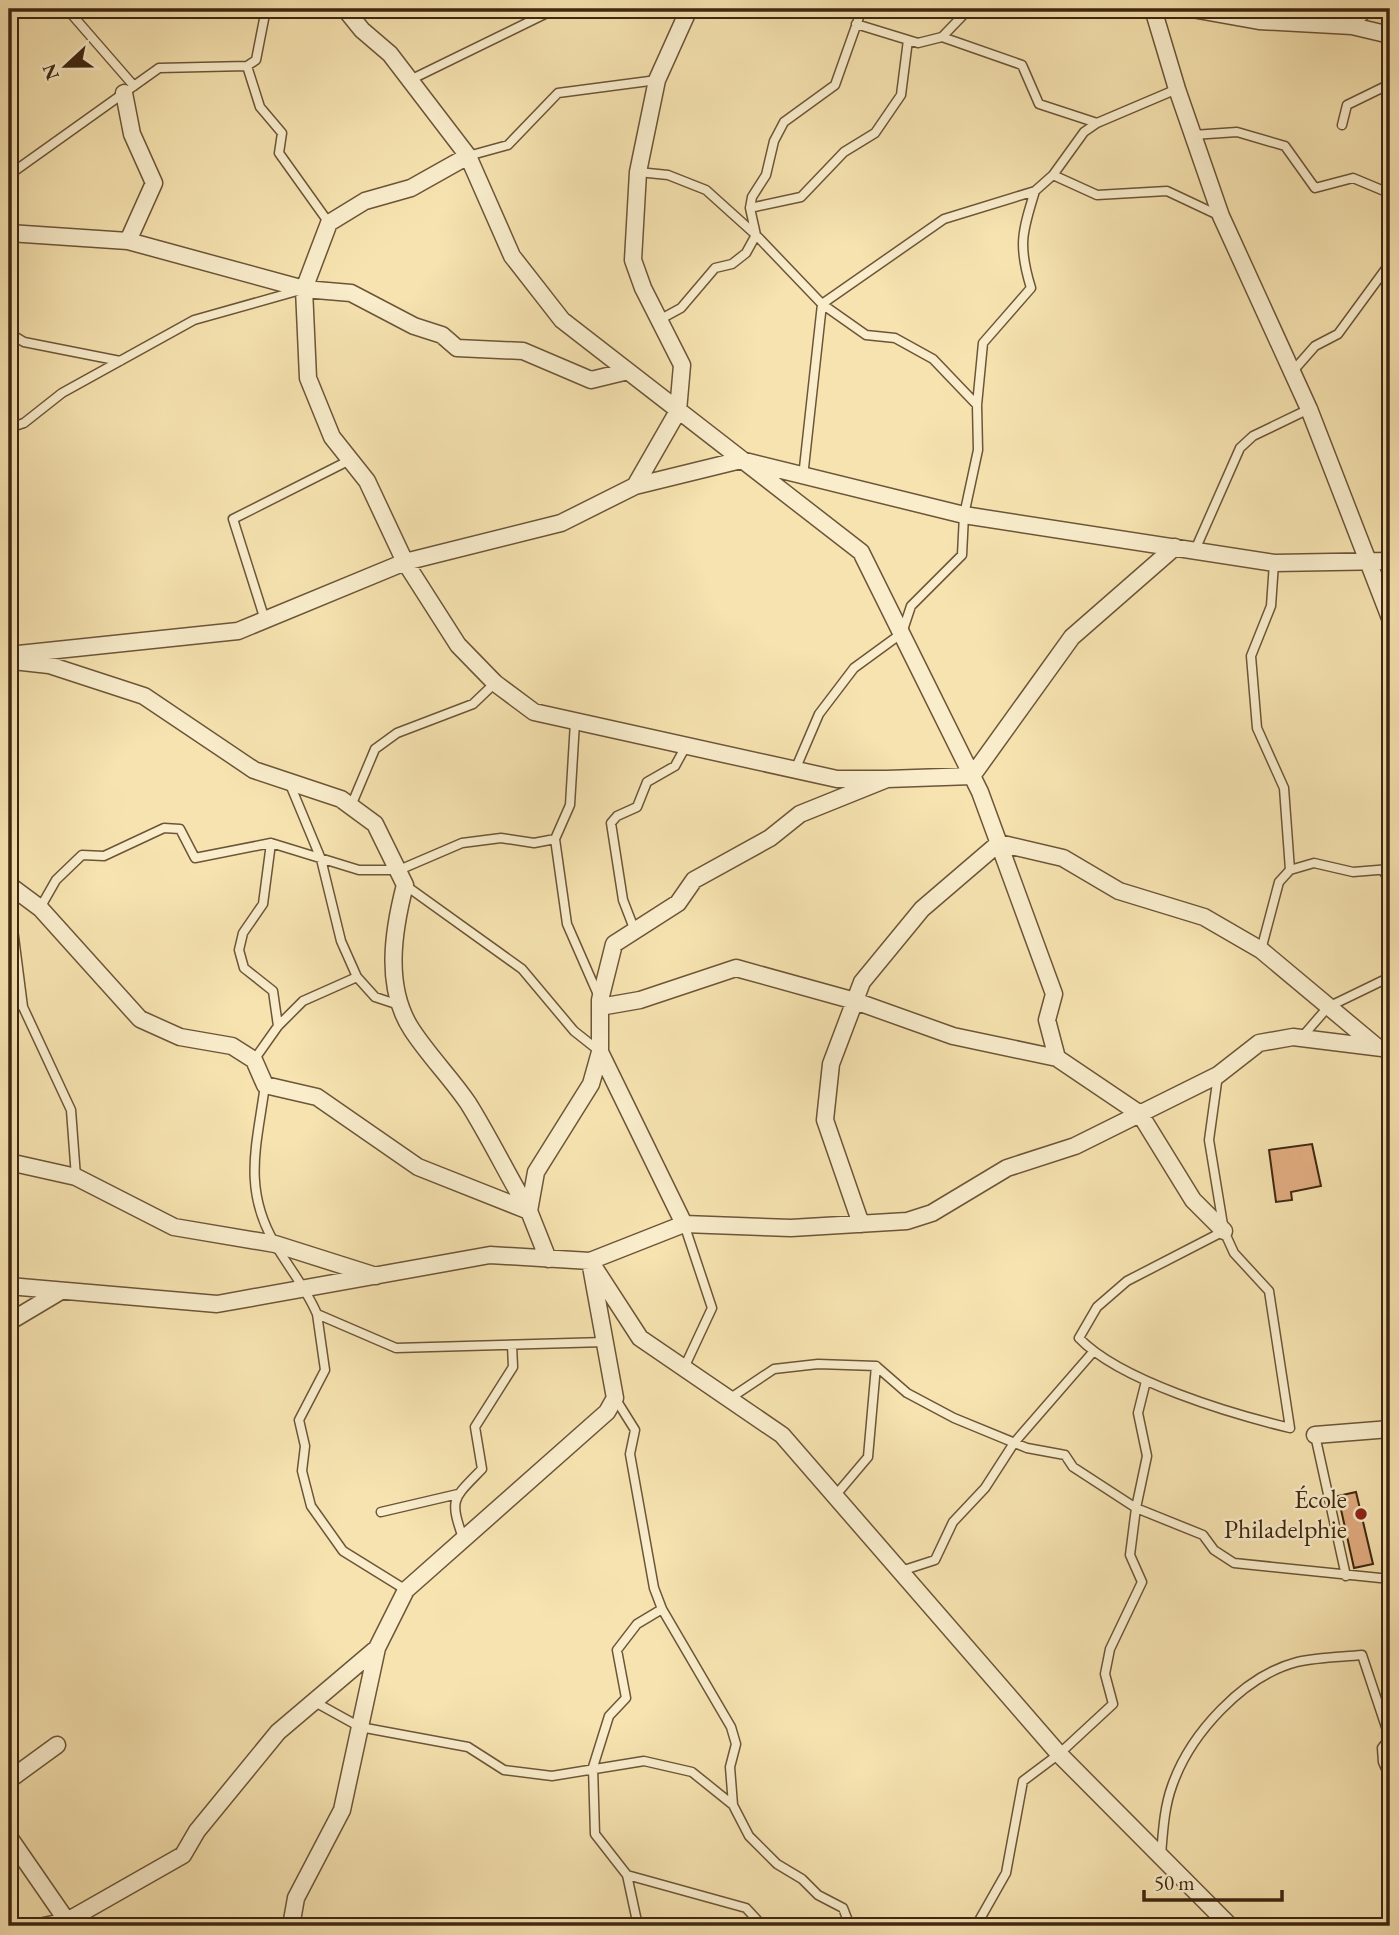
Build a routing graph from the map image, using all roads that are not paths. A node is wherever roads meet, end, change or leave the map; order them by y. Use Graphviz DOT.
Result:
graph roads {
  1 [pos="67,9"];
  2 [pos="266,9"];
  3 [pos="345,9"];
  4 [pos="546,9"];
  5 [pos="689,9"];
  6 [pos="862,9"];
  7 [pos="969,9"];
  8 [pos="1153,9"];
  9 [pos="1192,9"];
  10 [pos="1372,9"];
  11 [pos="856,24"];
  12 [pos="1352,26"];
  13 [pos="1390,36"];
  14 [pos="942,37"];
  15 [pos="908,40"];
  16 [pos="247,66"];
  17 [pos="410,80"];
  18 [pos="657,80"];
  19 [pos="1390,84"];
  20 [pos="1177,89"];
  21 [pos="129,90"];
  22 [pos="1097,123"];
  23 [pos="1342,125"];
  24 [pos="1192,135"];
  25 [pos="468,156"];
  26 [pos="638,172"];
  27 [pos="9,175"];
  28 [pos="1053,175"];
  29 [pos="1035,191"];
  30 [pos="1389,193"];
  31 [pos="750,208"];
  32 [pos="1221,216"];
  33 [pos="330,223"];
  34 [pos="9,233"];
  35 [pos="756,235"];
  36 [pos="128,241"];
  37 [pos="1390,263"];
  38 [pos="304,289"];
  39 [pos="822,304"];
  40 [pos="659,320"];
  41 [pos="9,333"];
  42 [pos="120,361"];
  43 [pos="628,371"];
  44 [pos="1292,373"];
  45 [pos="977,405"];
  46 [pos="1310,409"];
  47 [pos="678,411"];
  48 [pos="9,428"];
  49 [pos="350,460"];
  50 [pos="741,460"];
  51 [pos="803,477"];
  52 [pos="635,486"];
  53 [pos="964,515"];
  54 [pos="1175,547"];
  55 [pos="1195,550"];
  56 [pos="1368,560"];
  57 [pos="1390,561"];
  58 [pos="405,562"];
  59 [pos="1274,562"];
  60 [pos="1390,618"];
  61 [pos="265,620"];
  62 [pos="902,633"];
  63 [pos="9,655"];
  64 [pos="9,661"];
  65 [pos="495,683"];
  66 [pos="575,722"];
  67 [pos="686,746"];
  68 [pos="795,770"];
  69 [pos="972,776"];
  70 [pos="887,779"];
  71 [pos="289,782"];
  72 [pos="351,806"];
  73 [pos="555,839"];
  74 [pos="271,843"];
  75 [pos="999,843"];
  76 [pos="321,859"];
  77 [pos="1387,869"];
  78 [pos="1290,870"];
  79 [pos="402,877"];
  80 [pos="1390,883"];
  81 [pos="9,885"];
  82 [pos="9,898"];
  83 [pos="40,908"];
  84 [pos="635,931"];
  85 [pos="1261,950"];
  86 [pos="1390,976"];
  87 [pos="357,977"];
  88 [pos="9,996"];
  89 [pos="855,1001"];
  90 [pos="600,1003"];
  91 [pos="399,1005"];
  92 [pos="23,1007"];
  93 [pos="1328,1007"];
  94 [pos="278,1026"];
  95 [pos="1301,1038"];
  96 [pos="1384,1048"];
  97 [pos="600,1052"];
  98 [pos="1057,1058"];
  99 [pos="254,1060"];
  100 [pos="1218,1075"];
  101 [pos="265,1085"];
  102 [pos="1140,1114"];
  103 [pos="9,1162"];
  104 [pos="76,1177"];
  105 [pos="528,1211"];
  106 [pos="684,1224"];
  107 [pos="861,1224"];
  108 [pos="1224,1231"];
  109 [pos="275,1244"];
  110 [pos="548,1259"];
  111 [pos="590,1261"];
  112 [pos="378,1276"];
  113 [pos="9,1286"];
  114 [pos="307,1290"];
  115 [pos="61,1291"];
  116 [pos="317,1314"];
  117 [pos="9,1322"];
  118 [pos="605,1342"];
  119 [pos="512,1345"];
  120 [pos="1093,1353"];
  121 [pos="876,1366"];
  122 [pos="684,1368"];
  123 [pos="1146,1381"];
  124 [pos="615,1398"];
  125 [pos="729,1399"];
  126 [pos="1390,1429"];
  127 [pos="1315,1435"];
  128 [pos="1014,1443"];
  129 [pos="458,1494"];
  130 [pos="835,1496"];
  131 [pos="1136,1508"];
  132 [pos="381,1511"];
  133 [pos="463,1538"];
  134 [pos="898,1572"];
  135 [pos="1346,1576"];
  136 [pos="1390,1579"];
  137 [pos="406,1590"];
  138 [pos="662,1609"];
  139 [pos="377,1648"];
  140 [pos="313,1701"];
  141 [pos="360,1727"];
  142 [pos="1390,1739"];
  143 [pos="57,1745"];
  144 [pos="1059,1754"];
  145 [pos="593,1768"];
  146 [pos="1390,1778"];
  147 [pos="9,1780"];
  148 [pos="733,1805"];
  149 [pos="9,1837"];
  150 [pos="1161,1857"];
  151 [pos="627,1875"];
  152 [pos="73,1924"];
  153 [pos="44,1926"];
  154 [pos="291,1926"];
  155 [pos="638,1926"];
  156 [pos="758,1926"];
  157 [pos="850,1926"];
  158 [pos="976,1926"];
  159 [pos="1230,1926"];
  1 -- 21 [label="lane"];
  2 -- 16 [label="lane"];
  3 -- 17 [label="street"];
  4 -- 17 [label="lane"];
  5 -- 18 [label="street"];
  6 -- 11 [label="lane"];
  7 -- 14 [label="lane"];
  8 -- 20 [label="street"];
  9 -- 12 [label="street"];
  10 -- 12 [label="lane"];
  11 -- 15 [label="lane"];
  11 -- 31 [label="lane"];
  12 -- 13 [label="street"];
  14 -- 15 [label="lane"];
  14 -- 22 [label="lane"];
  15 -- 31 [label="lane"];
  16 -- 21 [label="lane"];
  16 -- 33 [label="lane"];
  17 -- 25 [label="street"];
  18 -- 25 [label="lane"];
  18 -- 26 [label="street"];
  19 -- 23 [label="lane"];
  20 -- 22 [label="lane"];
  20 -- 24 [label="street"];
  21 -- 27 [label="lane"];
  21 -- 36 [label="street"];
  22 -- 28 [label="lane"];
  24 -- 30 [label="lane"];
  24 -- 32 [label="street"];
  25 -- 33 [label="street"];
  25 -- 43 [label="street"];
  26 -- 35 [label="lane"];
  26 -- 40 [label="street"];
  28 -- 29 [label="lane"];
  28 -- 32 [label="lane"];
  29 -- 39 [label="lane"];
  29 -- 45 [label="lane"];
  31 -- 35 [label="lane"];
  32 -- 44 [label="street"];
  33 -- 38 [label="street"];
  34 -- 36 [label="street"];
  35 -- 39 [label="lane"];
  35 -- 40 [label="lane"];
  36 -- 38 [label="street"];
  37 -- 44 [label="lane"];
  38 -- 42 [label="lane"];
  38 -- 43 [label="street"];
  38 -- 49 [label="street"];
  39 -- 45 [label="lane"];
  39 -- 51 [label="lane"];
  40 -- 47 [label="street"];
  41 -- 42 [label="lane"];
  42 -- 48 [label="lane"];
  43 -- 47 [label="street"];
  44 -- 46 [label="street"];
  45 -- 53 [label="lane"];
  46 -- 55 [label="lane"];
  46 -- 56 [label="street"];
  47 -- 50 [label="street"];
  47 -- 52 [label="street"];
  49 -- 58 [label="street"];
  49 -- 61 [label="lane"];
  50 -- 51 [label="street"];
  50 -- 52 [label="street"];
  50 -- 62 [label="street"];
  51 -- 53 [label="street"];
  52 -- 58 [label="street"];
  53 -- 54 [label="street"];
  53 -- 62 [label="lane"];
  54 -- 55 [label="street"];
  54 -- 69 [label="street"];
  55 -- 59 [label="street"];
  56 -- 57 [label="street"];
  56 -- 59 [label="street"];
  56 -- 60 [label="street"];
  58 -- 61 [label="street"];
  58 -- 65 [label="street"];
  59 -- 78 [label="lane"];
  61 -- 63 [label="street"];
  62 -- 68 [label="lane"];
  62 -- 69 [label="street"];
  64 -- 71 [label="street"];
  65 -- 66 [label="street"];
  65 -- 72 [label="lane"];
  66 -- 67 [label="street"];
  66 -- 73 [label="lane"];
  67 -- 68 [label="street"];
  67 -- 84 [label="lane"];
  68 -- 70 [label="street"];
  69 -- 70 [label="street"];
  69 -- 75 [label="street"];
  70 -- 84 [label="street"];
  71 -- 72 [label="street"];
  71 -- 76 [label="lane"];
  72 -- 79 [label="street"];
  73 -- 79 [label="lane"];
  73 -- 90 [label="lane"];
  74 -- 76 [label="lane"];
  74 -- 83 [label="lane"];
  74 -- 94 [label="lane"];
  75 -- 85 [label="street"];
  75 -- 89 [label="street"];
  75 -- 98 [label="street"];
  76 -- 79 [label="lane"];
  76 -- 87 [label="lane"];
  77 -- 78 [label="lane"];
  77 -- 80 [label="lane"];
  78 -- 85 [label="lane"];
  79 -- 91 [label="street"];
  79 -- 97 [label="lane"];
  81 -- 83 [label="street"];
  82 -- 92 [label="lane"];
  83 -- 99 [label="street"];
  84 -- 90 [label="street"];
  85 -- 93 [label="street"];
  86 -- 93 [label="lane"];
  87 -- 91 [label="lane"];
  87 -- 94 [label="lane"];
  88 -- 92 [label="lane"];
  89 -- 90 [label="street"];
  89 -- 98 [label="street"];
  89 -- 107 [label="street"];
  90 -- 97 [label="street"];
  91 -- 105 [label="street"];
  92 -- 104 [label="lane"];
  93 -- 95 [label="lane"];
  93 -- 96 [label="street"];
  94 -- 99 [label="lane"];
  95 -- 96 [label="street"];
  95 -- 100 [label="street"];
  97 -- 105 [label="street"];
  97 -- 106 [label="street"];
  98 -- 102 [label="street"];
  99 -- 101 [label="street"];
  100 -- 102 [label="street"];
  100 -- 108 [label="lane"];
  101 -- 105 [label="street"];
  101 -- 109 [label="lane"];
  102 -- 107 [label="street"];
  102 -- 108 [label="street"];
  103 -- 104 [label="street"];
  104 -- 109 [label="street"];
  105 -- 110 [label="street"];
  106 -- 107 [label="street"];
  106 -- 111 [label="street"];
  106 -- 122 [label="lane"];
  108 -- 120 [label="lane"];
  108 -- 123 [label="lane"];
  109 -- 112 [label="street"];
  109 -- 114 [label="lane"];
  110 -- 111 [label="street"];
  110 -- 112 [label="street"];
  111 -- 118 [label="street"];
  111 -- 122 [label="street"];
  112 -- 114 [label="street"];
  113 -- 115 [label="street"];
  114 -- 115 [label="street"];
  114 -- 116 [label="lane"];
  115 -- 117 [label="street"];
  116 -- 119 [label="lane"];
  116 -- 137 [label="lane"];
  118 -- 119 [label="lane"];
  118 -- 124 [label="street"];
  119 -- 129 [label="lane"];
  120 -- 123 [label="lane"];
  120 -- 128 [label="lane"];
  121 -- 125 [label="lane"];
  121 -- 128 [label="lane"];
  121 -- 130 [label="lane"];
  122 -- 125 [label="street"];
  123 -- 131 [label="lane"];
  124 -- 133 [label="street"];
  124 -- 138 [label="lane"];
  125 -- 130 [label="street"];
  126 -- 127 [label="street"];
  127 -- 135 [label="lane"];
  128 -- 131 [label="lane"];
  128 -- 134 [label="lane"];
  129 -- 132 [label="lane"];
  129 -- 133 [label="lane"];
  130 -- 134 [label="street"];
  131 -- 135 [label="lane"];
  131 -- 144 [label="lane"];
  133 -- 137 [label="street"];
  134 -- 144 [label="street"];
  135 -- 136 [label="lane"];
  137 -- 139 [label="street"];
  138 -- 145 [label="lane"];
  138 -- 148 [label="lane"];
  139 -- 140 [label="street"];
  139 -- 141 [label="street"];
  140 -- 141 [label="lane"];
  140 -- 152 [label="street"];
  141 -- 145 [label="lane"];
  141 -- 154 [label="street"];
  142 -- 146 [label="lane"];
  142 -- 150 [label="lane"];
  143 -- 147 [label="street"];
  144 -- 150 [label="street"];
  144 -- 158 [label="lane"];
  145 -- 148 [label="lane"];
  145 -- 151 [label="lane"];
  148 -- 157 [label="lane"];
  149 -- 152 [label="street"];
  150 -- 159 [label="street"];
  151 -- 155 [label="lane"];
  151 -- 156 [label="lane"];
  152 -- 153 [label="street"];
}
